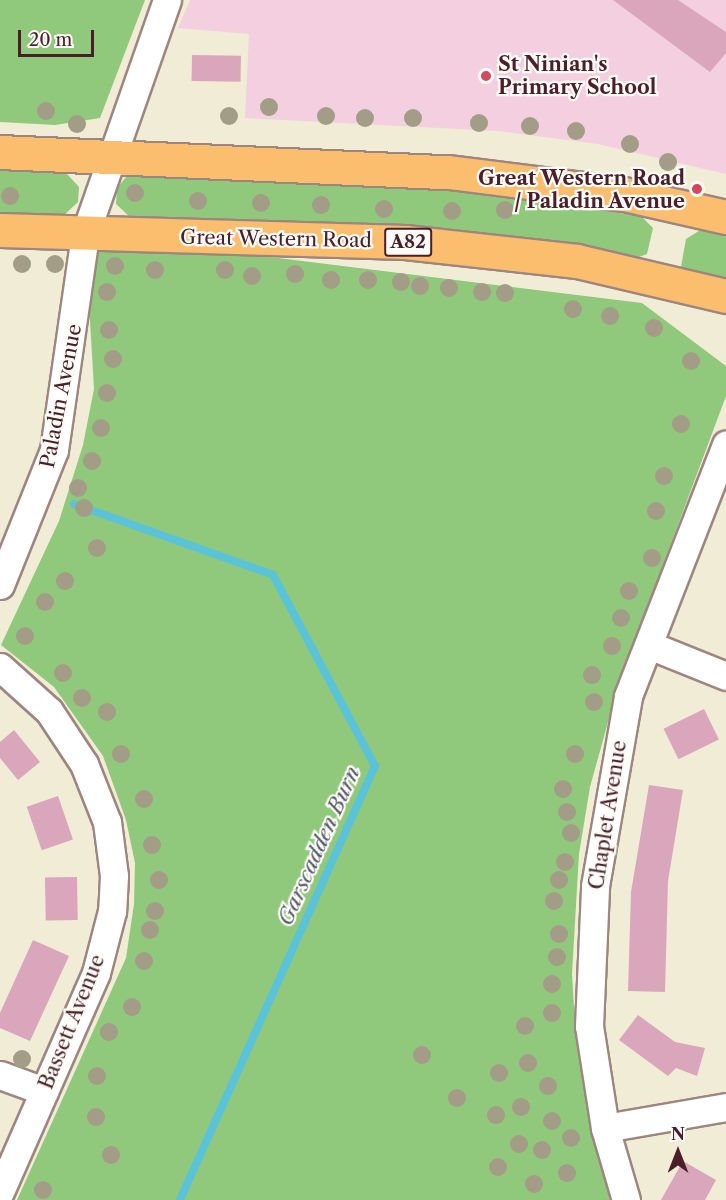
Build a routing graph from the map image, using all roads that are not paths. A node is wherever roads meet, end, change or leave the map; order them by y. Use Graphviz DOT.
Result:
graph roads {
  1 [pos="167,0"];
  2 [pos="0,152"];
  3 [pos="110,156"];
  4 [pos="726,217"];
  5 [pos="0,230"];
  6 [pos="85,234"];
  7 [pos="726,296"];
  8 [pos="726,444"];
  9 [pos="0,585"];
  10 [pos="649,645"];
  11 [pos="0,668"];
  12 [pos="726,676"];
  13 [pos="0,1075"];
  14 [pos="44,1091"];
  15 [pos="726,1107"];
  16 [pos="605,1128"];
  17 [pos="0,1192"];
  18 [pos="626,1200"];
  1 -- 3 [label="street, Paladin Avenue"];
  2 -- 3 [label="main road"];
  3 -- 4 [label="main road"];
  3 -- 6 [label="street, Paladin Avenue"];
  5 -- 6 [label="main road, Great Western Road / A82"];
  6 -- 7 [label="main road, Great Western Road / A82"];
  6 -- 9 [label="street, Paladin Avenue"];
  8 -- 10 [label="street, Chaplet Avenue"];
  10 -- 12 [label="street"];
  10 -- 16 [label="street, Chaplet Avenue"];
  11 -- 14 [label="street, Bassett Avenue"];
  13 -- 14 [label="street"];
  14 -- 17 [label="street, Bassett Avenue"];
  15 -- 16 [label="street"];
  16 -- 18 [label="street, Chaplet Avenue"];
}
